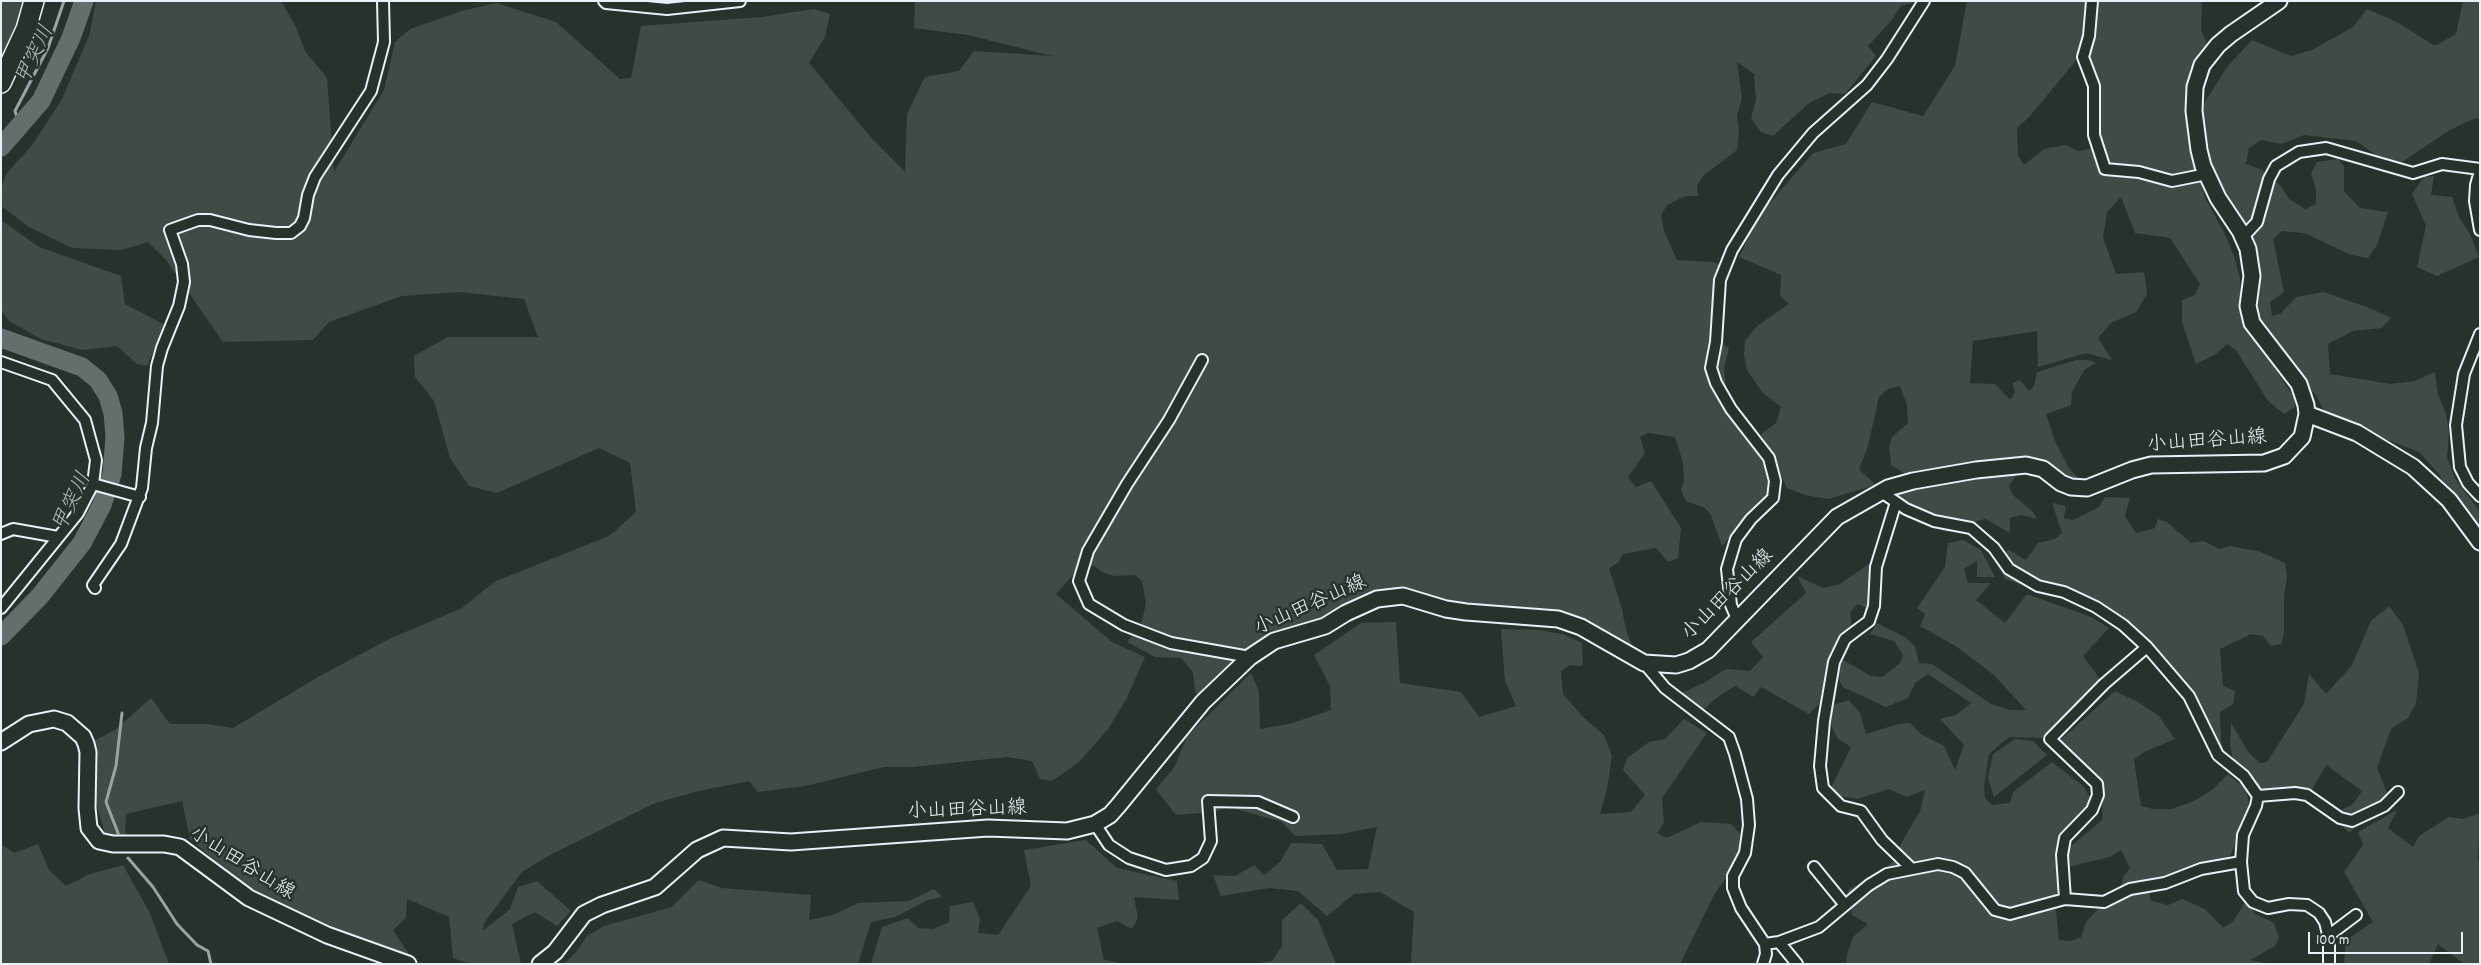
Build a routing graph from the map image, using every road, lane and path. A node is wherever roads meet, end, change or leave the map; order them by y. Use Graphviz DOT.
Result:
graph roads {
  1 [pos="34,1"];
  2 [pos="383,1"];
  3 [pos="604,1"];
  4 [pos="740,1"];
  5 [pos="1924,1"];
  6 [pos="2092,1"];
  7 [pos="2279,1"];
  8 [pos="1,83"];
  9 [pos="2480,170"];
  10 [pos="2207,174"];
  11 [pos="2480,230"];
  12 [pos="2243,237"];
  13 [pos="2480,334"];
  14 [pos="1202,360"];
  15 [pos="1,362"];
  16 [pos="2306,414"];
  17 [pos="93,484"];
  18 [pos="1880,491"];
  19 [pos="2480,496"];
  20 [pos="140,497"];
  21 [pos="1896,502"];
  22 [pos="1,534"];
  23 [pos="58,538"];
  24 [pos="2480,542"];
  25 [pos="94,588"];
  26 [pos="1,608"];
  27 [pos="1737,619"];
  28 [pos="2147,647"];
  29 [pos="1250,657"];
  30 [pos="1644,662"];
  31 [pos="1,742"];
  32 [pos="2398,792"];
  33 [pos="2258,796"];
  34 [pos="1293,817"];
  35 [pos="1096,824"];
  36 [pos="2241,862"];
  37 [pos="1814,867"];
  38 [pos="1912,870"];
  39 [pos="2065,899"];
  40 [pos="1845,905"];
  41 [pos="2356,915"];
  42 [pos="2328,936"];
  43 [pos="1779,942"];
  44 [pos="1765,944"];
  45 [pos="408,964"];
  46 [pos="540,964"];
  47 [pos="1763,964"];
  48 [pos="1798,964"];
  49 [pos="2329,964"];
  1 -- 8 [label="highway"];
  2 -- 20 [label="street"];
  3 -- 4 [label="street"];
  5 -- 27 [label="street"];
  6 -- 10 [label="street"];
  7 -- 10 [label="main road, 小山田谷山線"];
  9 -- 11 [label="street"];
  9 -- 12 [label="street"];
  10 -- 12 [label="main road, 小山田谷山線"];
  12 -- 16 [label="main road, 小山田谷山線"];
  13 -- 19 [label="street"];
  14 -- 29 [label="street"];
  15 -- 17 [label="street"];
  16 -- 18 [label="main road, 小山田谷山線"];
  16 -- 24 [label="main road"];
  17 -- 20 [label="street"];
  17 -- 23 [label="street"];
  18 -- 21 [label="street"];
  18 -- 27 [label="main road, 小山田谷山線"];
  20 -- 25 [label="street"];
  21 -- 28 [label="street"];
  21 -- 38 [label="street"];
  22 -- 23 [label="street"];
  23 -- 26 [label="street"];
  27 -- 30 [label="main road, 小山田谷山線"];
  28 -- 33 [label="street"];
  28 -- 39 [label="street"];
  29 -- 30 [label="main road, 小山田谷山線"];
  29 -- 35 [label="main road, 小山田谷山線"];
  30 -- 44 [label="street"];
  31 -- 45 [label="main road, 小山田谷山線"];
  32 -- 33 [label="street"];
  33 -- 36 [label="street"];
  34 -- 35 [label="street"];
  35 -- 46 [label="main road, 小山田谷山線"];
  36 -- 39 [label="street"];
  36 -- 42 [label="street"];
  37 -- 40 [label="street"];
  38 -- 39 [label="street"];
  38 -- 40 [label="street"];
  40 -- 43 [label="street"];
  41 -- 42 [label="street"];
  42 -- 49 [label="street"];
  43 -- 44 [label="street"];
  43 -- 48 [label="street"];
  44 -- 47 [label="street"];
}
